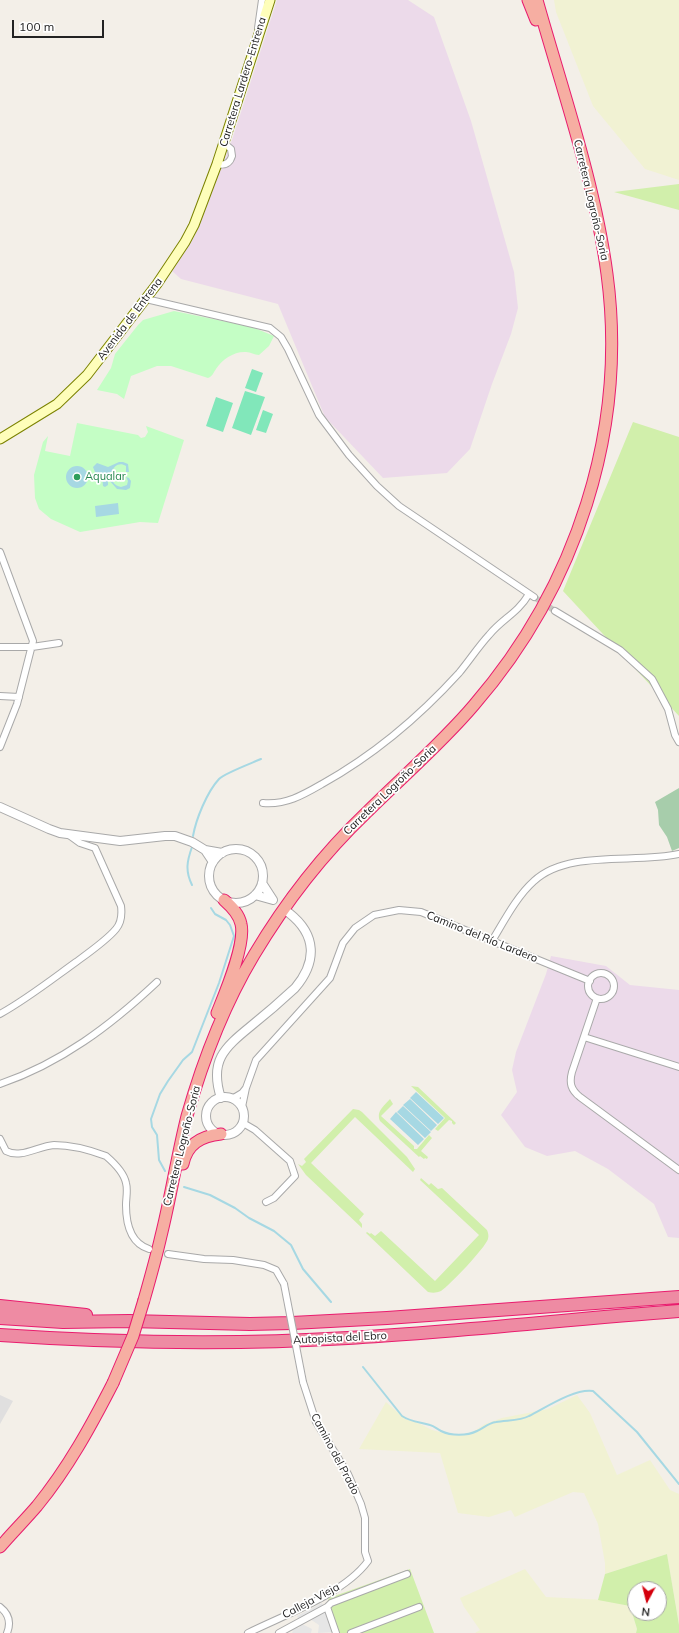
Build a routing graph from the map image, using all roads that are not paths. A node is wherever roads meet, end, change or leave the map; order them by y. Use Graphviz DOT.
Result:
graph roads {
  1 [pos="262,0"];
  2 [pos="270,0"];
  3 [pos="528,0"];
  4 [pos="537,0"];
  5 [pos="256,43"];
  6 [pos="560,80"];
  7 [pos="217,164"];
  8 [pos="146,299"];
  9 [pos="0,439"];
  10 [pos="0,552"];
  11 [pos="555,611"];
  12 [pos="59,643"];
  13 [pos="0,647"];
  14 [pos="32,647"];
  15 [pos="0,696"];
  16 [pos="19,697"];
  17 [pos="679,742"];
  18 [pos="0,747"];
  19 [pos="263,803"];
  20 [pos="0,807"];
  21 [pos="69,835"];
  22 [pos="205,850"];
  23 [pos="222,853"];
  24 [pos="679,854"];
  25 [pos="213,862"];
  26 [pos="262,883"];
  27 [pos="255,895"];
  28 [pos="224,900"];
  29 [pos="289,912"];
  30 [pos="492,941"];
  31 [pos="590,981"];
  32 [pos="157,982"];
  33 [pos="596,998"];
  34 [pos="0,1014"];
  35 [pos="584,1037"];
  36 [pos="679,1067"];
  37 [pos="0,1084"];
  38 [pos="246,1088"];
  39 [pos="221,1098"];
  40 [pos="232,1099"];
  41 [pos="242,1107"];
  42 [pos="188,1115"];
  43 [pos="243,1123"];
  44 [pos="221,1134"];
  45 [pos="0,1138"];
  46 [pos="679,1170"];
  47 [pos="266,1202"];
  48 [pos="161,1237"];
  49 [pos="149,1249"];
  50 [pos="168,1254"];
  51 [pos="679,1296"];
  52 [pos="0,1306"];
  53 [pos="679,1311"];
  54 [pos="0,1318"];
  55 [pos="129,1321"];
  56 [pos="0,1335"];
  57 [pos="0,1547"];
  58 [pos="368,1561"];
  59 [pos="407,1574"];
  60 [pos="327,1607"];
  61 [pos="419,1607"];
  62 [pos="0,1608"];
  63 [pos="7,1633"];
  64 [pos="248,1633"];
  65 [pos="279,1633"];
  66 [pos="336,1633"];
  67 [pos="351,1633"];
  1 -- 5 [label="street"];
  2 -- 5 [label="main road, Carretera Lardero-Entrena"];
  3 -- 6 [label="highway"];
  4 -- 6 [label="highway, Carretera Logroño-Soria"];
  5 -- 7 [label="main road, Carretera Lardero-Entrena"];
  6 -- 42 [label="highway, Carretera Logroño-Soria"];
  7 -- 8 [label="main road, Avenida de Entrena"];
  8 -- 9 [label="main road, Avenida de Entrena"];
  8 -- 19 [label="street"];
  10 -- 14 [label="street"];
  11 -- 17 [label="street"];
  12 -- 14 [label="street"];
  13 -- 14 [label="street"];
  14 -- 16 [label="street"];
  15 -- 16 [label="street"];
  16 -- 18 [label="street"];
  20 -- 21 [label="street"];
  21 -- 22 [label="street"];
  21 -- 34 [label="street"];
  22 -- 23 [label="street"];
  22 -- 25 [label="street"];
  23 -- 25 [label="street"];
  23 -- 26 [label="street"];
  24 -- 30 [label="street"];
  25 -- 28 [label="street"];
  26 -- 27 [label="street"];
  26 -- 27 [label="street"];
  27 -- 28 [label="street"];
  28 -- 42 [label="highway"];
  29 -- 39 [label="street"];
  30 -- 31 [label="street, Camino del Río Lardero"];
  30 -- 38 [label="street, Camino del Río Lardero"];
  31 -- 33 [label="street"];
  31 -- 33 [label="street"];
  32 -- 37 [label="street"];
  33 -- 35 [label="street"];
  35 -- 36 [label="street"];
  35 -- 46 [label="street"];
  38 -- 40 [label="street"];
  38 -- 41 [label="street, Camino del Río Lardero"];
  39 -- 40 [label="street"];
  39 -- 44 [label="street"];
  40 -- 41 [label="street"];
  41 -- 43 [label="street"];
  42 -- 48 [label="highway, Carretera Logroño-Soria"];
  43 -- 44 [label="street"];
  43 -- 47 [label="street"];
  44 -- 48 [label="highway"];
  45 -- 49 [label="street"];
  48 -- 57 [label="highway, Carretera Logroño-Soria, bridge"];
  50 -- 58 [label="street, Camino del Prado, bridge"];
  51 -- 55 [label="highway, Autopista del Ebro"];
  52 -- 55 [label="highway"];
  53 -- 56 [label="highway, Autopista del Ebro"];
  54 -- 55 [label="highway, Autopista del Ebro"];
  58 -- 64 [label="street, Calleja Vieja"];
  59 -- 60 [label="street"];
  60 -- 65 [label="street"];
  60 -- 66 [label="street"];
  61 -- 67 [label="street"];
  62 -- 63 [label="street"];
}
